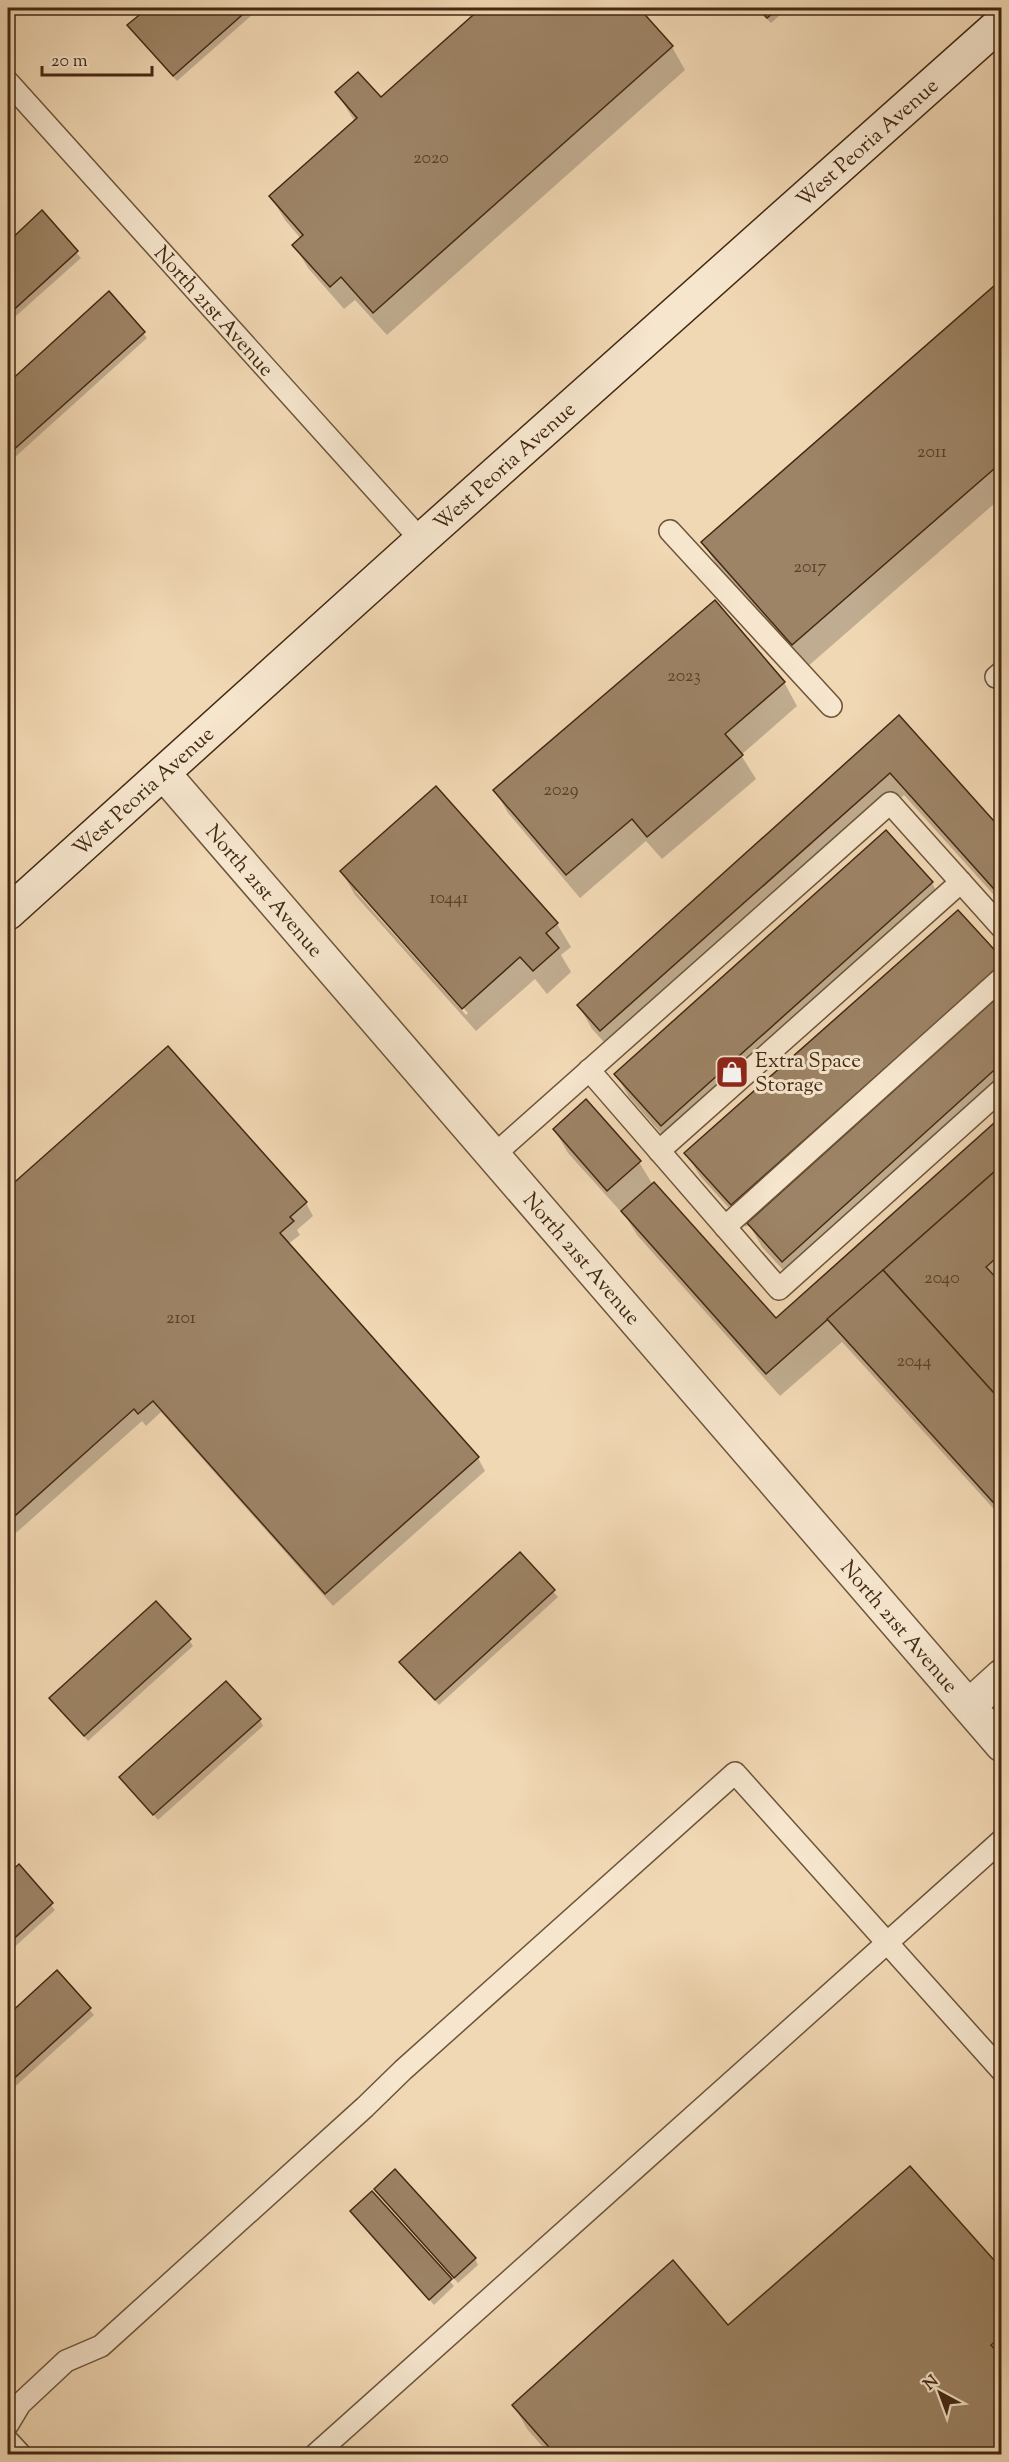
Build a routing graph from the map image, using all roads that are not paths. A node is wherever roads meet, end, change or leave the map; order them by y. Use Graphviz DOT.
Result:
graph roads {
  1 [pos="998,31"];
  2 [pos="8,82"];
  3 [pos="670,531"];
  4 [pos="421,540"];
  5 [pos="831,706"];
  6 [pos="164,774"];
  7 [pos="961,882"];
  8 [pos="8,914"];
  9 [pos="1002,928"];
  10 [pos="1002,978"];
  11 [pos="589,1070"];
  12 [pos="1002,1089"];
  13 [pos="659,1151"];
  14 [pos="494,1155"];
  15 [pos="725,1227"];
  16 [pos="1002,1676"];
  17 [pos="969,1706"];
  18 [pos="1002,1744"];
  19 [pos="1002,1840"];
  20 [pos="887,1943"];
  21 [pos="1002,2071"];
  22 [pos="8,2424"];
  23 [pos="8,2441"];
  24 [pos="20,2454"];
  25 [pos="316,2454"];
  1 -- 4 [label="street, West Peoria Avenue"];
  2 -- 4 [label="lane, North 21st Avenue"];
  3 -- 5 [label="lane"];
  4 -- 6 [label="street, West Peoria Avenue"];
  6 -- 8 [label="street, West Peoria Avenue"];
  6 -- 14 [label="street, North 21st Avenue"];
  7 -- 9 [label="lane"];
  7 -- 11 [label="lane"];
  7 -- 13 [label="lane"];
  10 -- 15 [label="lane"];
  11 -- 13 [label="lane"];
  11 -- 14 [label="lane"];
  12 -- 15 [label="lane"];
  13 -- 15 [label="lane"];
  14 -- 17 [label="street, North 21st Avenue"];
  16 -- 17 [label="street"];
  17 -- 18 [label="street, North 21st Avenue"];
  19 -- 20 [label="lane"];
  20 -- 21 [label="lane"];
  20 -- 22 [label="lane"];
  20 -- 25 [label="lane"];
  23 -- 24 [label="lane"];
}
